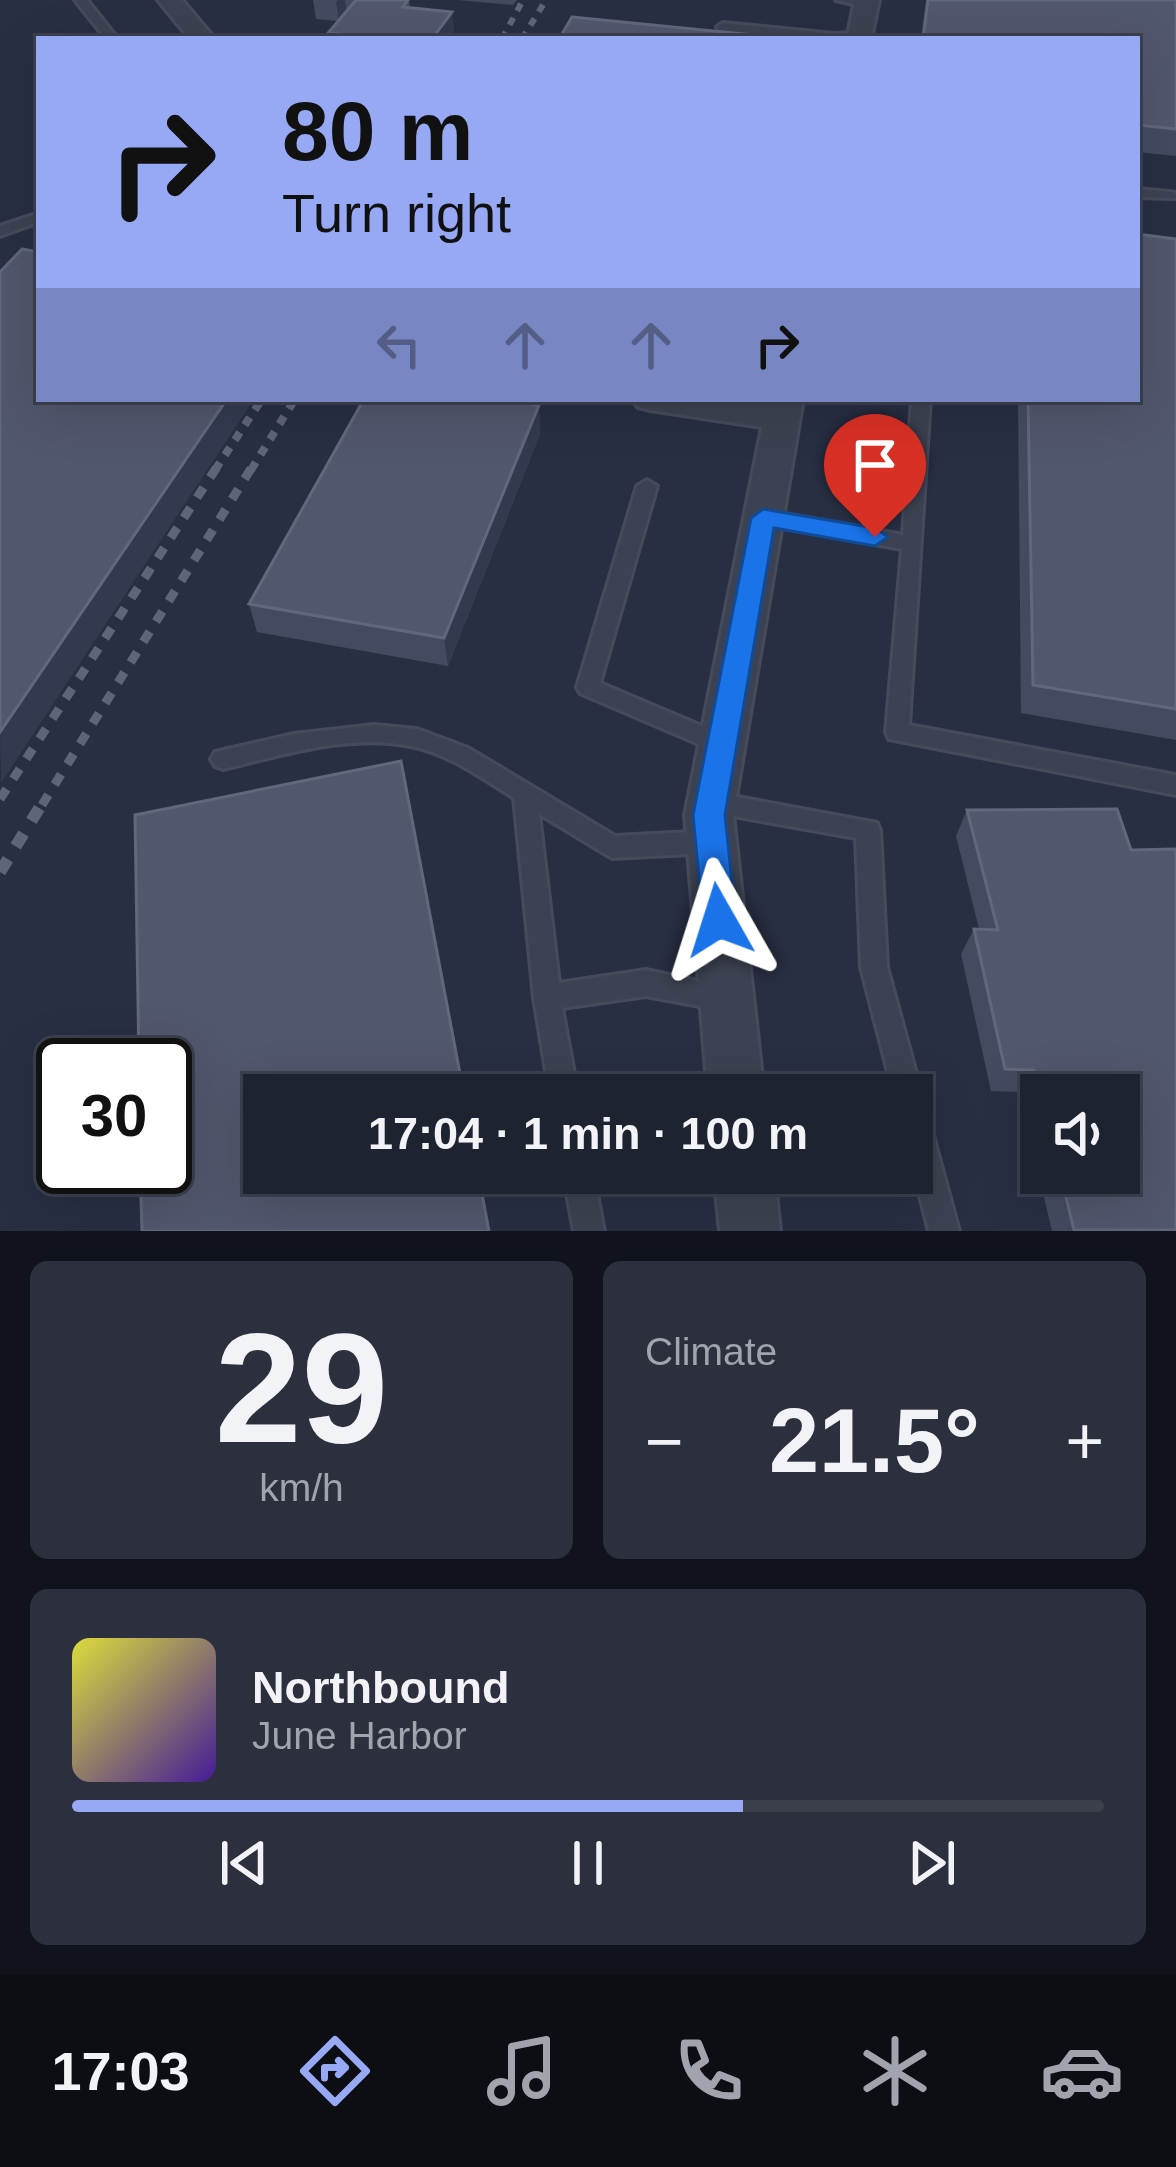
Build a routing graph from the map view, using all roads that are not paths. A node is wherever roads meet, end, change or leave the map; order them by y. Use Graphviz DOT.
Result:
graph roads {
  1 [pos="81,0"];
  2 [pos="170,0"];
  3 [pos="858,1"];
  4 [pos="723,28"];
  5 [pos="110,36"];
  6 [pos="200,36"];
  7 [pos="844,36"];
  8 [pos="859,36"];
  9 [pos="1140,193"];
  10 [pos="1170,196"];
  11 [pos="36,218"];
  12 [pos="0,231"];
  13 [pos="694,402"];
  14 [pos="921,402"];
  15 [pos="783,408"];
  16 [pos="647,486"];
  17 [pos="763,518"];
  18 [pos="912,544"];
  19 [pos="722,745"];
  20 [pos="223,759"];
  21 [pos="1176,784"];
  22 [pos="525,793"];
  23 [pos="712,822"];
  24 [pos="547,998"];
  25 [pos="727,999"];
  26 [pos="560,1074"];
  27 [pos="734,1074"];
  28 [pos="902,1074"];
  29 [pos="933,1189"];
  30 [pos="582,1194"];
  31 [pos="746,1194"];
  32 [pos="589,1231"];
  33 [pos="749,1231"];
  34 [pos="944,1231"];
  1 -- 5 [label="lane"];
  2 -- 6 [label="street"];
  3 -- 8 [label="street"];
  4 -- 7 [label="lane"];
  9 -- 10 [label="lane"];
  11 -- 12 [label="lane"];
  13 -- 15 [label="street"];
  14 -- 18 [label="lane"];
  15 -- 17 [label="street"];
  16 -- 19 [label="lane"];
  17 -- 18 [label="lane"];
  17 -- 19 [label="street"];
  18 -- 21 [label="lane"];
  19 -- 23 [label="street"];
  20 -- 22 [label="lane"];
  22 -- 23 [label="lane"];
  22 -- 24 [label="lane"];
  23 -- 25 [label="street"];
  23 -- 28 [label="lane"];
  24 -- 25 [label="lane"];
  24 -- 26 [label="lane"];
  25 -- 27 [label="street"];
  29 -- 34 [label="lane"];
  30 -- 32 [label="lane"];
  31 -- 33 [label="street"];
}
